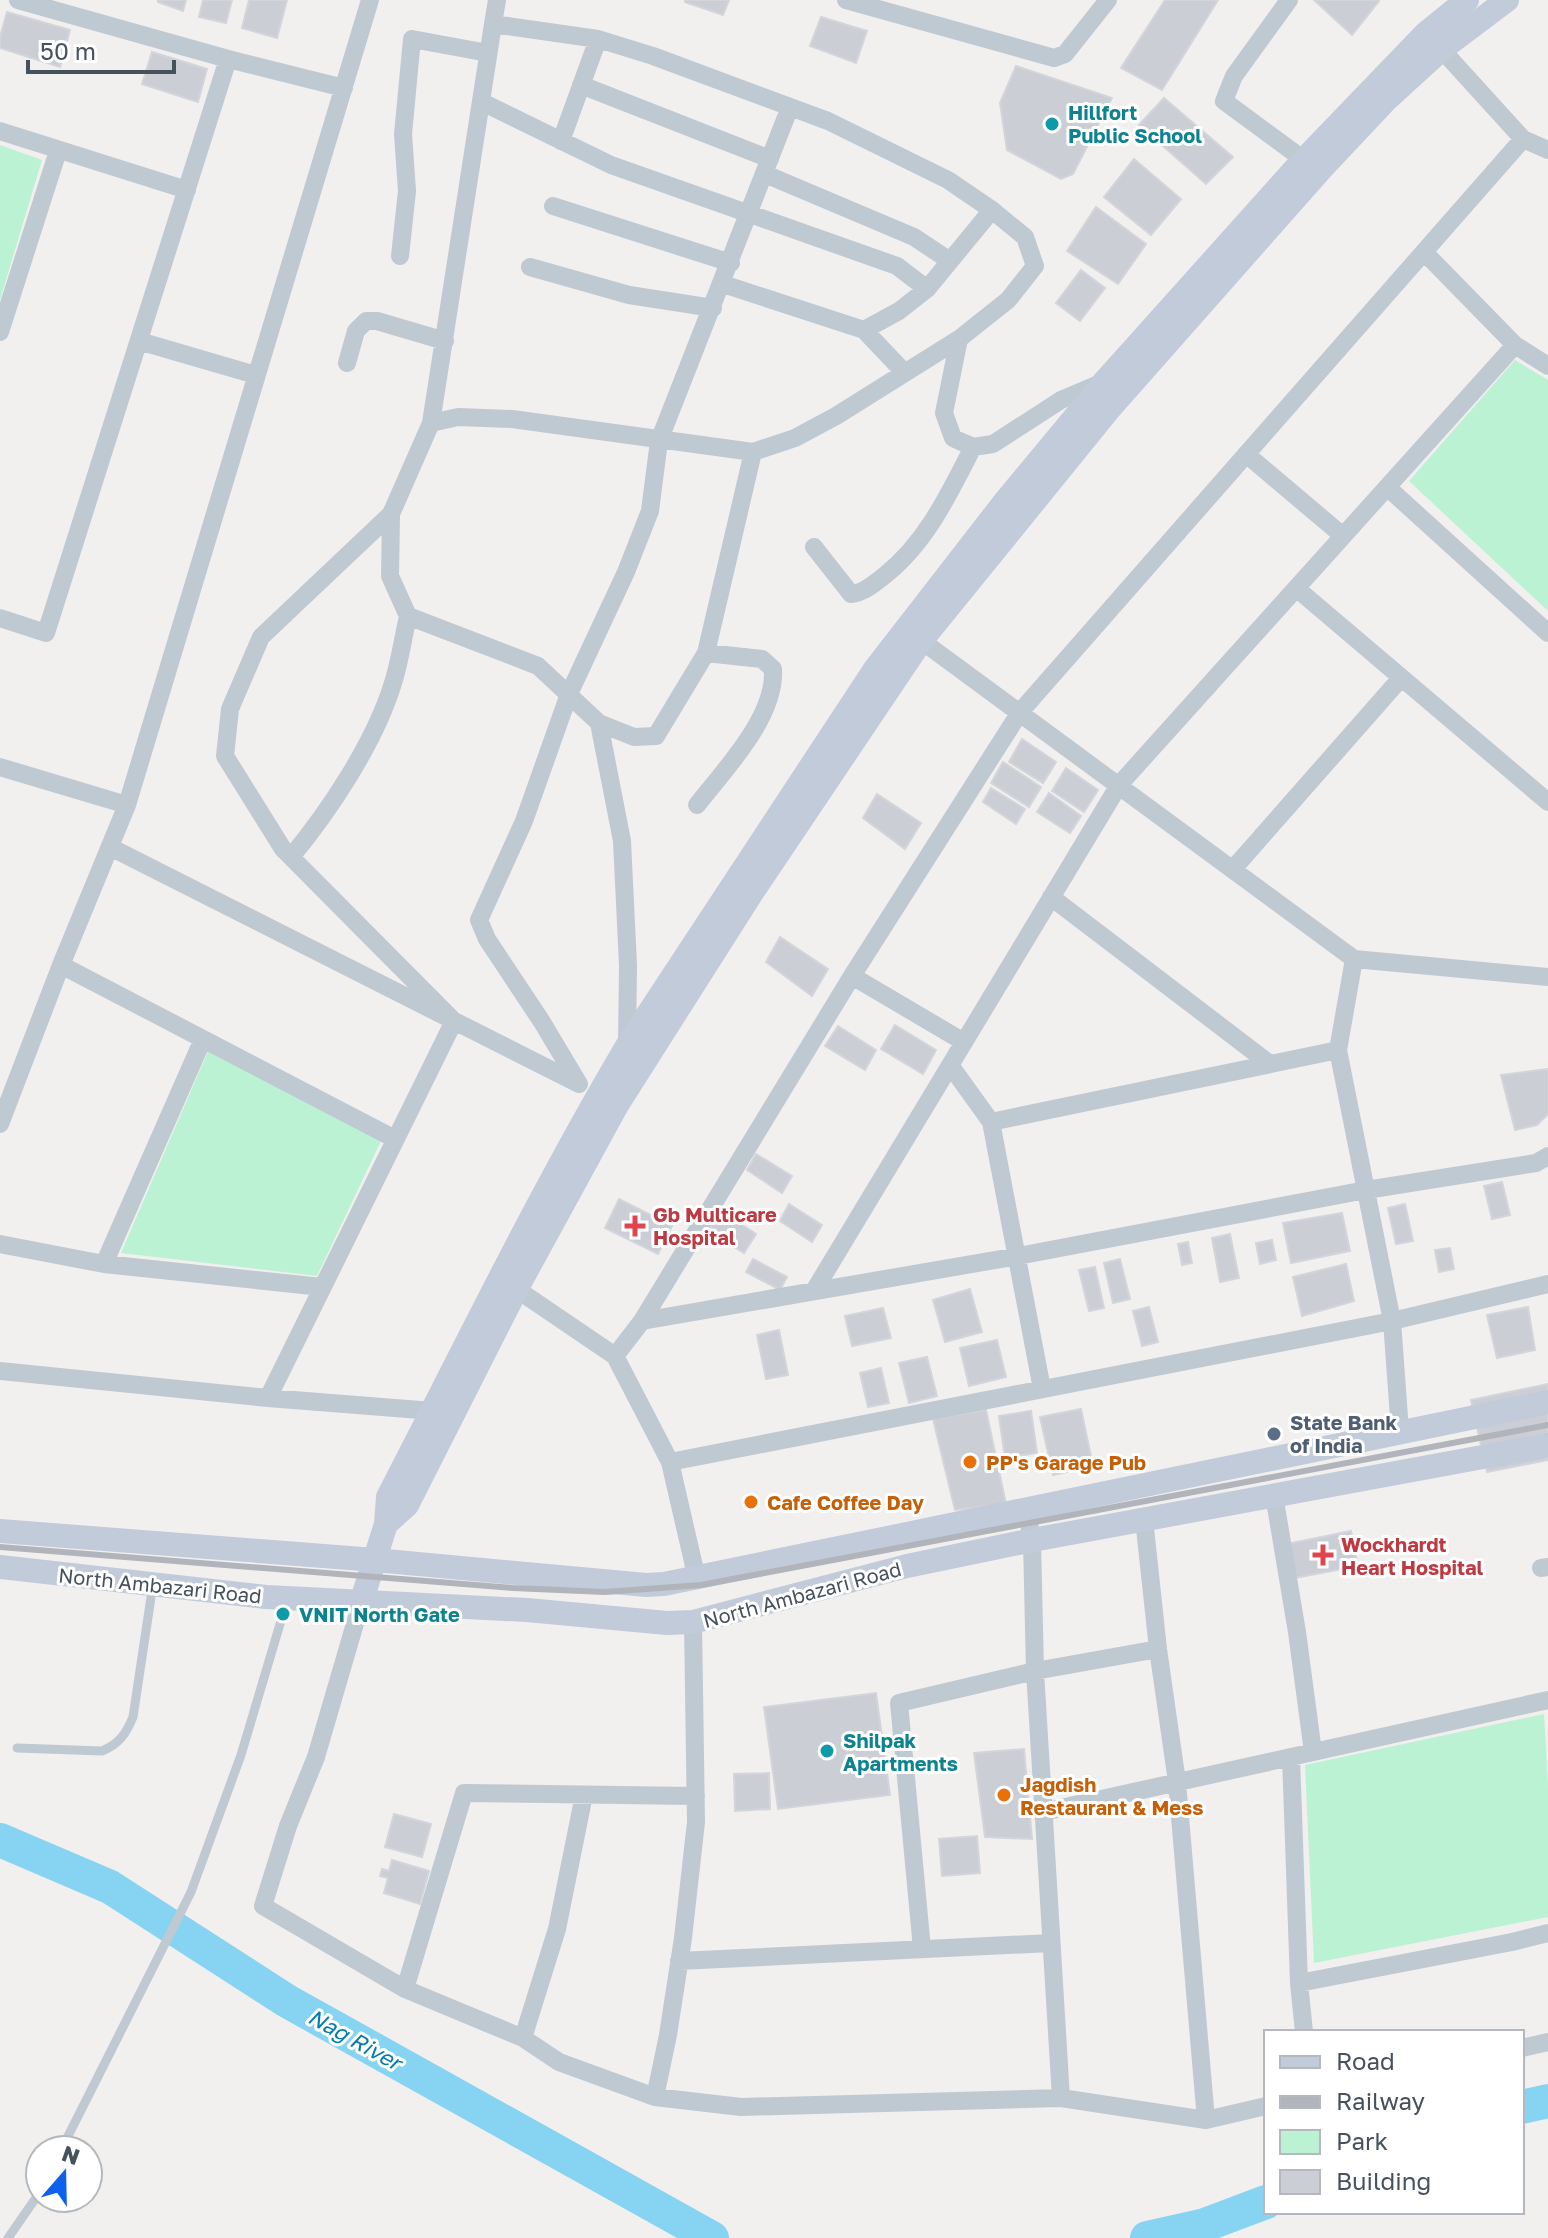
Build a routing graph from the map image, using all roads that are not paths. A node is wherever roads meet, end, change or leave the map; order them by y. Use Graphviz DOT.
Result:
graph roads {
  1 [pos="18,0"];
  2 [pos="370,0"];
  3 [pos="497,0"];
  4 [pos="846,0"];
  5 [pos="1108,0"];
  6 [pos="1289,0"];
  7 [pos="1467,0"];
  8 [pos="1507,0"];
  9 [pos="493,24"];
  10 [pos="598,39"];
  11 [pos="1434,41"];
  12 [pos="488,53"];
  13 [pos="228,59"];
  14 [pos="581,85"];
  15 [pos="344,88"];
  16 [pos="482,102"];
  17 [pos="790,107"];
  18 [pos="0,131"];
  19 [pos="1523,139"];
  20 [pos="561,141"];
  21 [pos="1548,150"];
  22 [pos="58,151"];
  23 [pos="1304,160"];
  24 [pos="768,166"];
  25 [pos="187,190"];
  26 [pos="553,206"];
  27 [pos="992,210"];
  28 [pos="749,215"];
  29 [pos="1424,252"];
  30 [pos="400,256"];
  31 [pos="950,261"];
  32 [pos="731,263"];
  33 [pos="530,267"];
  34 [pos="723,284"];
  35 [pos="927,289"];
  36 [pos="713,308"];
  37 [pos="864,330"];
  38 [pos="0,332"];
  39 [pos="959,339"];
  40 [pos="139,341"];
  41 [pos="445,341"];
  42 [pos="1515,345"];
  43 [pos="347,363"];
  44 [pos="1548,366"];
  45 [pos="904,372"];
  46 [pos="256,375"];
  47 [pos="1105,381"];
  48 [pos="431,423"];
  49 [pos="659,441"];
  50 [pos="973,447"];
  51 [pos="753,452"];
  52 [pos="1246,454"];
  53 [pos="1387,487"];
  54 [pos="391,514"];
  55 [pos="1343,536"];
  56 [pos="814,547"];
  57 [pos="1296,588"];
  58 [pos="408,616"];
  59 [pos="0,618"];
  60 [pos="1548,633"];
  61 [pos="913,634"];
  62 [pos="706,653"];
  63 [pos="1401,678"];
  64 [pos="569,694"];
  65 [pos="1020,712"];
  66 [pos="599,723"];
  67 [pos="0,767"];
  68 [pos="1119,785"];
  69 [pos="1548,802"];
  70 [pos="127,805"];
  71 [pos="697,805"];
  72 [pos="110,847"];
  73 [pos="291,857"];
  74 [pos="1233,869"];
  75 [pos="1051,897"];
  76 [pos="1354,959"];
  77 [pos="61,965"];
  78 [pos="852,976"];
  79 [pos="1548,977"];
  80 [pos="454,1021"];
  81 [pos="203,1039"];
  82 [pos="964,1042"];
  83 [pos="627,1046"];
  84 [pos="1338,1050"];
  85 [pos="1270,1064"];
  86 [pos="950,1065"];
  87 [pos="598,1094"];
  88 [pos="991,1122"];
  89 [pos="0,1124"];
  90 [pos="395,1139"];
  91 [pos="1548,1156"];
  92 [pos="1366,1190"];
  93 [pos="0,1244"];
  94 [pos="1018,1256"];
  95 [pos="104,1264"];
  96 [pos="508,1284"];
  97 [pos="1548,1284"];
  98 [pos="322,1287"];
  99 [pos="814,1291"];
  100 [pos="642,1321"];
  101 [pos="1392,1321"];
  102 [pos="615,1356"];
  103 [pos="0,1371"];
  104 [pos="1042,1389"];
  105 [pos="268,1398"];
  106 [pos="1548,1402"];
  107 [pos="433,1411"];
  108 [pos="1400,1431"];
  109 [pos="1548,1445"];
  110 [pos="670,1462"];
  111 [pos="1274,1495"];
  112 [pos="1027,1510"];
  113 [pos="1144,1519"];
  114 [pos="386,1524"];
  115 [pos="0,1531"];
  116 [pos="1032,1541"];
  117 [pos="375,1560"];
  118 [pos="0,1567"];
  119 [pos="697,1579"];
  120 [pos="153,1584"];
  121 [pos="361,1603"];
  122 [pos="286,1606"];
  123 [pos="693,1622"];
  124 [pos="1158,1649"];
  125 [pos="1035,1671"];
  126 [pos="1548,1700"];
  127 [pos="17,1748"];
  128 [pos="1313,1752"];
  129 [pos="1291,1757"];
  130 [pos="1177,1782"];
  131 [pos="584,1795"];
  132 [pos="696,1796"];
  133 [pos="1043,1812"];
  134 [pos="1548,1933"];
  135 [pos="1051,1943"];
  136 [pos="922,1949"];
  137 [pos="679,1961"];
  138 [pos="1299,1983"];
  139 [pos="405,1989"];
  140 [pos="1304,2030"];
  141 [pos="523,2038"];
  142 [pos="1548,2042"];
  143 [pos="1524,2048"];
  144 [pos="655,2097"];
  145 [pos="1061,2098"];
  146 [pos="1264,2106"];
  147 [pos="1206,2120"];
  148 [pos="69,2134"];
  149 [pos="25,2214"];
  150 [pos="8,2238"];
  1 -- 13 [label="street"];
  2 -- 15 [label="street"];
  3 -- 9 [label="street"];
  4 -- 5 [label="street"];
  6 -- 23 [label="street"];
  7 -- 11 [label="street"];
  8 -- 11 [label="street"];
  9 -- 10 [label="street"];
  9 -- 12 [label="street"];
  10 -- 14 [label="street"];
  10 -- 17 [label="street"];
  11 -- 19 [label="street"];
  11 -- 23 [label="street"];
  11 -- 61 [label="street"];
  12 -- 16 [label="street"];
  12 -- 30 [label="street"];
  13 -- 15 [label="street"];
  13 -- 25 [label="street"];
  14 -- 20 [label="street"];
  14 -- 24 [label="street"];
  15 -- 46 [label="street"];
  16 -- 20 [label="street"];
  16 -- 41 [label="street"];
  17 -- 24 [label="street"];
  17 -- 27 [label="street"];
  18 -- 22 [label="street"];
  19 -- 21 [label="street"];
  19 -- 29 [label="street"];
  20 -- 28 [label="street"];
  22 -- 25 [label="street"];
  22 -- 38 [label="street"];
  23 -- 47 [label="street"];
  24 -- 28 [label="street"];
  24 -- 31 [label="street"];
  25 -- 40 [label="street"];
  26 -- 32 [label="street"];
  27 -- 31 [label="street"];
  27 -- 39 [label="street"];
  28 -- 32 [label="street"];
  28 -- 35 [label="street"];
  29 -- 42 [label="street"];
  29 -- 52 [label="street"];
  31 -- 35 [label="street"];
  32 -- 34 [label="street"];
  33 -- 36 [label="street"];
  34 -- 36 [label="street"];
  34 -- 37 [label="street"];
  35 -- 37 [label="street"];
  36 -- 49 [label="street"];
  37 -- 45 [label="street"];
  39 -- 45 [label="street"];
  39 -- 50 [label="street"];
  40 -- 46 [label="street"];
  40 -- 59 [label="street"];
  41 -- 43 [label="street"];
  41 -- 48 [label="street"];
  42 -- 44 [label="street"];
  42 -- 53 [label="street"];
  45 -- 51 [label="street"];
  46 -- 70 [label="street"];
  47 -- 50 [label="street"];
  47 -- 61 [label="street"];
  48 -- 49 [label="street"];
  48 -- 54 [label="street"];
  49 -- 51 [label="street"];
  49 -- 64 [label="street"];
  50 -- 56 [label="street"];
  51 -- 62 [label="street"];
  52 -- 55 [label="street"];
  52 -- 65 [label="street"];
  53 -- 55 [label="street"];
  53 -- 60 [label="street"];
  54 -- 58 [label="street"];
  54 -- 73 [label="street"];
  55 -- 57 [label="street"];
  57 -- 63 [label="street"];
  57 -- 68 [label="street"];
  58 -- 64 [label="street"];
  58 -- 73 [label="street"];
  61 -- 65 [label="street"];
  61 -- 83 [label="street"];
  61 -- 87 [label="street"];
  62 -- 66 [label="street"];
  62 -- 71 [label="street"];
  63 -- 69 [label="street"];
  63 -- 74 [label="street"];
  64 -- 66 [label="street"];
  64 -- 87 [label="street"];
  65 -- 68 [label="street"];
  65 -- 78 [label="street"];
  66 -- 83 [label="street"];
  67 -- 70 [label="street"];
  68 -- 74 [label="street"];
  68 -- 75 [label="street"];
  70 -- 72 [label="street"];
  72 -- 77 [label="street"];
  72 -- 80 [label="street"];
  73 -- 80 [label="street"];
  74 -- 76 [label="street"];
  75 -- 82 [label="street"];
  75 -- 85 [label="street"];
  76 -- 79 [label="street"];
  76 -- 84 [label="street"];
  77 -- 81 [label="street"];
  77 -- 89 [label="street"];
  78 -- 82 [label="street"];
  78 -- 100 [label="street"];
  80 -- 87 [label="street"];
  80 -- 90 [label="street"];
  81 -- 90 [label="street"];
  81 -- 95 [label="street"];
  82 -- 86 [label="street"];
  83 -- 87 [label="street"];
  84 -- 85 [label="street"];
  84 -- 92 [label="street"];
  85 -- 88 [label="street"];
  86 -- 88 [label="street"];
  86 -- 99 [label="street"];
  87 -- 96 [label="street"];
  88 -- 94 [label="street"];
  90 -- 98 [label="street"];
  91 -- 92 [label="street"];
  92 -- 94 [label="street"];
  92 -- 101 [label="street"];
  93 -- 95 [label="street"];
  94 -- 99 [label="street"];
  94 -- 104 [label="street"];
  95 -- 98 [label="street"];
  96 -- 102 [label="street"];
  96 -- 107 [label="street"];
  96 -- 114 [label="street"];
  97 -- 101 [label="street"];
  98 -- 105 [label="street"];
  99 -- 100 [label="street"];
  100 -- 102 [label="street"];
  101 -- 104 [label="street"];
  101 -- 108 [label="street"];
  102 -- 110 [label="street"];
  103 -- 105 [label="street"];
  104 -- 110 [label="street"];
  105 -- 107 [label="street"];
  106 -- 108 [label="street, North Ambazari Road"];
  107 -- 114 [label="street"];
  108 -- 112 [label="street, North Ambazari Road"];
  109 -- 111 [label="street, North Ambazari Road"];
  110 -- 119 [label="street"];
  111 -- 113 [label="street, North Ambazari Road"];
  111 -- 128 [label="street"];
  112 -- 116 [label="street"];
  112 -- 119 [label="street, North Ambazari Road"];
  113 -- 116 [label="street, North Ambazari Road"];
  113 -- 124 [label="street"];
  114 -- 117 [label="street"];
  115 -- 117 [label="street, North Ambazari Road"];
  116 -- 123 [label="street, North Ambazari Road"];
  116 -- 125 [label="street"];
  117 -- 119 [label="street, North Ambazari Road"];
  117 -- 121 [label="street"];
  118 -- 120 [label="street, North Ambazari Road"];
  120 -- 122 [label="street, North Ambazari Road"];
  120 -- 127 [label="lane"];
  121 -- 122 [label="street, North Ambazari Road"];
  121 -- 123 [label="street, North Ambazari Road"];
  121 -- 139 [label="street"];
  122 -- 148 [label="lane"];
  123 -- 132 [label="street"];
  124 -- 125 [label="street"];
  124 -- 130 [label="street"];
  125 -- 133 [label="street"];
  125 -- 136 [label="street"];
  126 -- 128 [label="street"];
  128 -- 129 [label="street"];
  129 -- 130 [label="street"];
  129 -- 138 [label="street"];
  130 -- 133 [label="street"];
  130 -- 147 [label="street"];
  131 -- 132 [label="street"];
  131 -- 139 [label="street"];
  131 -- 141 [label="street"];
  132 -- 137 [label="street"];
  133 -- 135 [label="street"];
  134 -- 138 [label="street"];
  135 -- 136 [label="street"];
  135 -- 145 [label="street"];
  136 -- 137 [label="street"];
  137 -- 144 [label="street"];
  138 -- 140 [label="street"];
  139 -- 141 [label="street"];
  141 -- 144 [label="street"];
  142 -- 143 [label="street"];
  144 -- 145 [label="street"];
  145 -- 147 [label="street"];
  146 -- 147 [label="street"];
  149 -- 150 [label="lane"];
}
